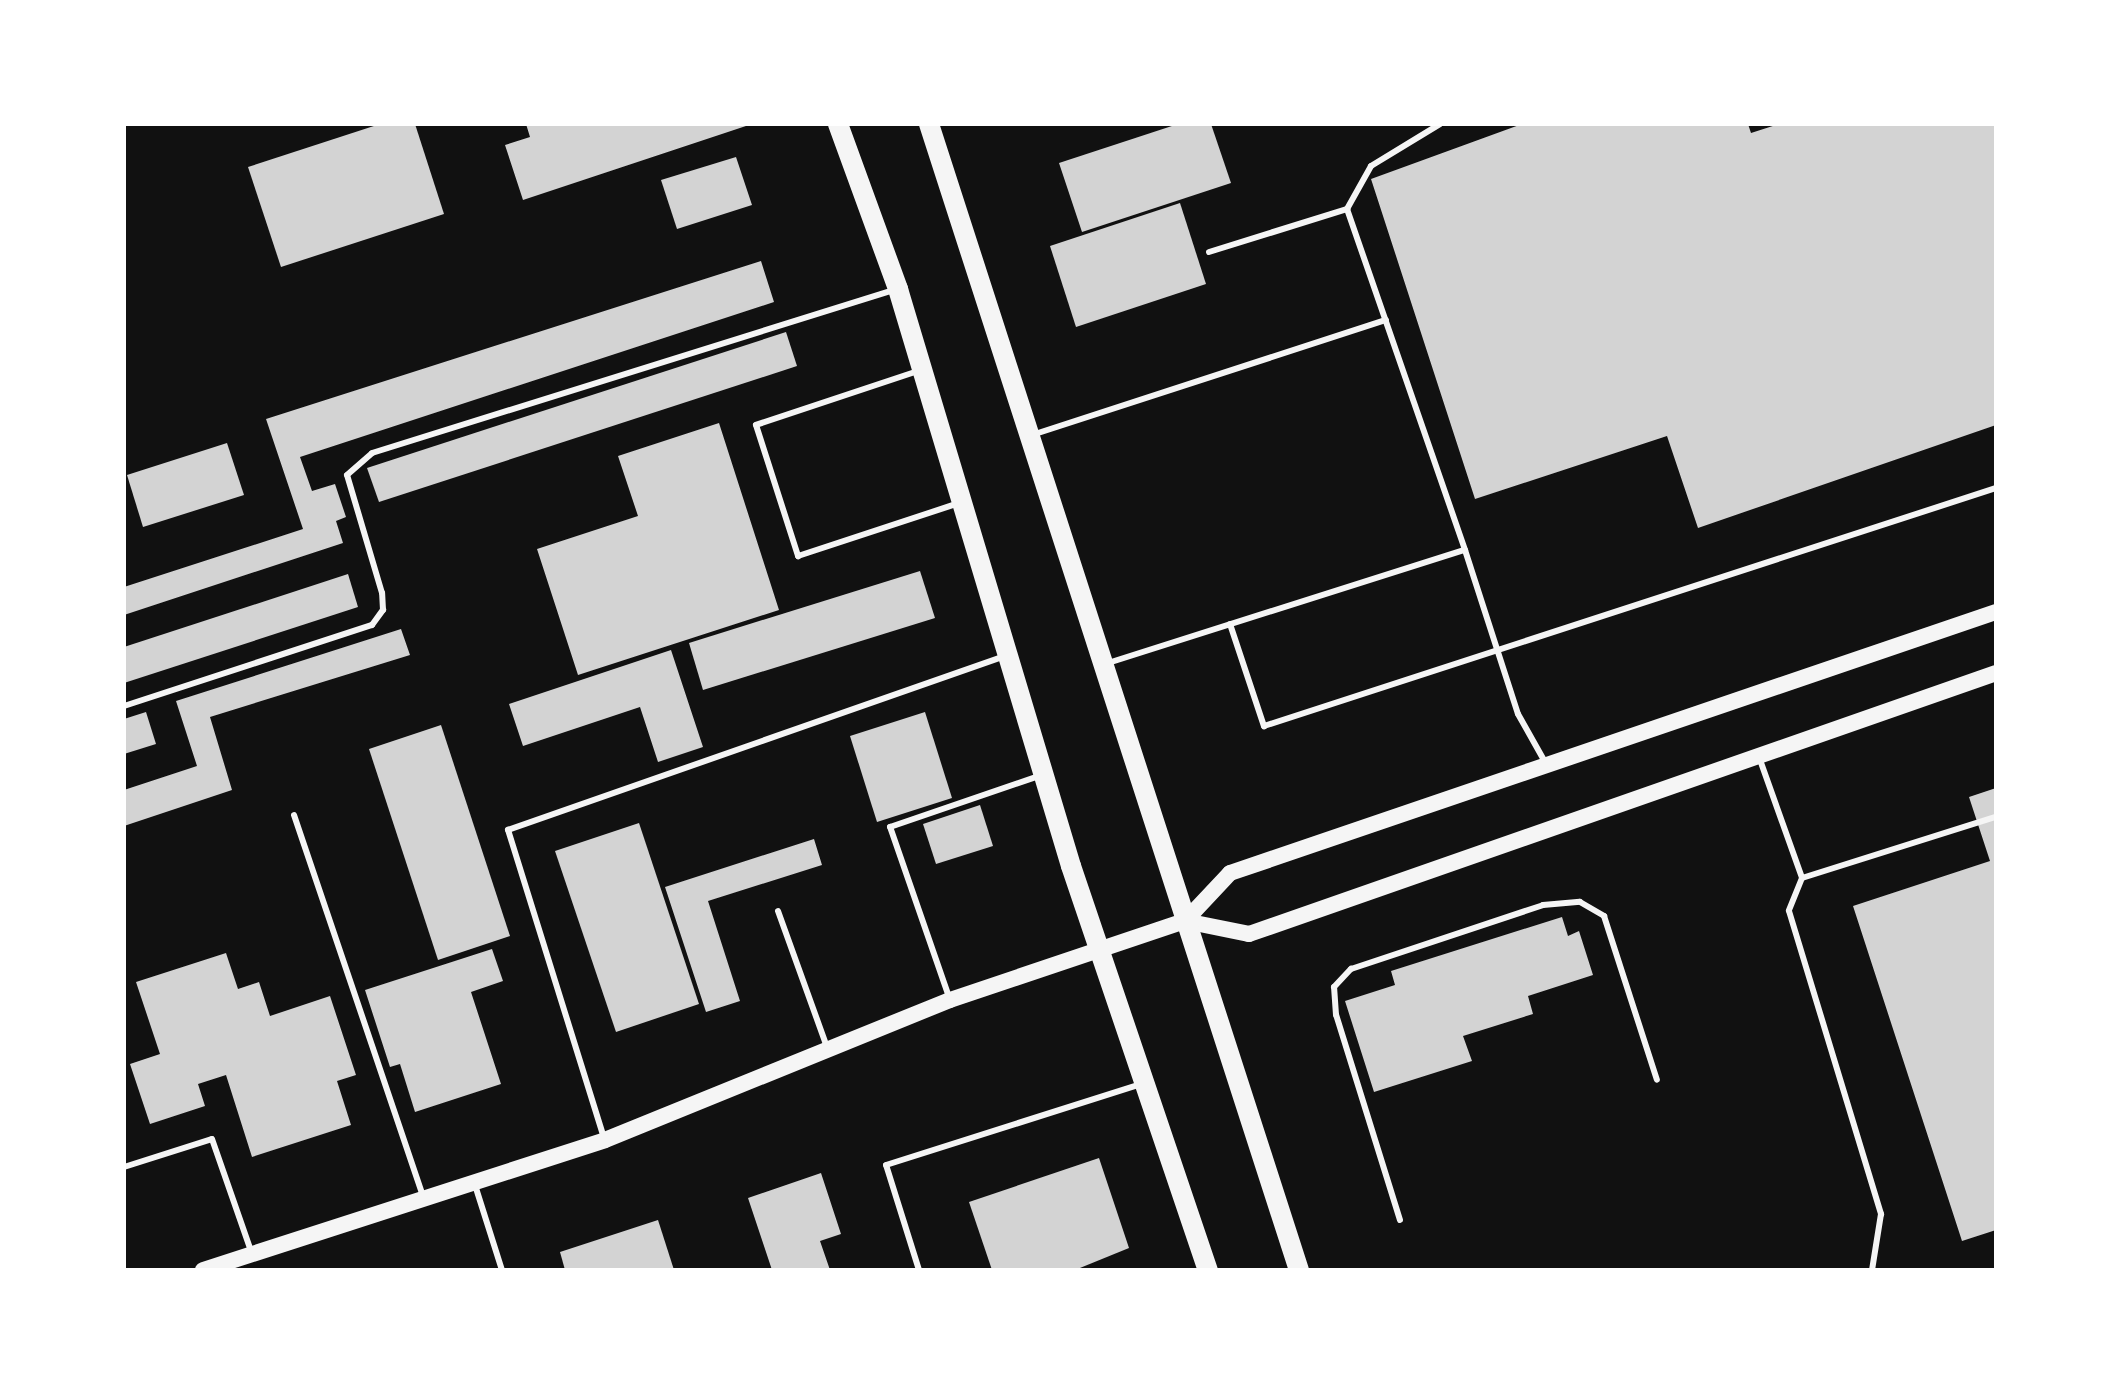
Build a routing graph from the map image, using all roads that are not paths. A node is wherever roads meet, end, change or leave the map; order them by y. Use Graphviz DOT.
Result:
graph roads {
  1 [pos="838,124"];
  2 [pos="929,124"];
  3 [pos="1440,124"];
  4 [pos="1347,209"];
  5 [pos="1209,252"];
  6 [pos="898,289"];
  7 [pos="1386,320"];
  8 [pos="923,370"];
  9 [pos="1031,435"];
  10 [pos="1996,488"];
  11 [pos="962,502"];
  12 [pos="1465,550"];
  13 [pos="1996,612"];
  14 [pos="1230,624"];
  15 [pos="1498,652"];
  16 [pos="1009,655"];
  17 [pos="1104,665"];
  18 [pos="1996,673"];
  19 [pos="124,706"];
  20 [pos="1759,755"];
  21 [pos="1545,762"];
  22 [pos="1044,774"];
  23 [pos="294,815"];
  24 [pos="1996,817"];
  25 [pos="1802,878"];
  26 [pos="778,911"];
  27 [pos="1185,921"];
  28 [pos="1099,950"];
  29 [pos="950,1000"];
  30 [pos="828,1050"];
  31 [pos="1657,1080"];
  32 [pos="1146,1083"];
  33 [pos="605,1140"];
  34 [pos="124,1167"];
  35 [pos="474,1182"];
  36 [pos="424,1198"];
  37 [pos="1400,1220"];
  38 [pos="252,1254"];
  39 [pos="203,1270"];
  40 [pos="502,1270"];
  41 [pos="919,1270"];
  42 [pos="1208,1270"];
  43 [pos="1299,1270"];
  44 [pos="1872,1270"];
  1 -- 6 [label="main road"];
  2 -- 9 [label="main road"];
  3 -- 4 [label="lane"];
  4 -- 5 [label="lane"];
  4 -- 7 [label="lane"];
  6 -- 8 [label="main road"];
  6 -- 19 [label="lane"];
  7 -- 9 [label="lane"];
  7 -- 12 [label="lane"];
  8 -- 11 [label="main road"];
  8 -- 11 [label="lane"];
  9 -- 17 [label="main road"];
  10 -- 15 [label="lane"];
  11 -- 16 [label="main road"];
  12 -- 14 [label="lane"];
  12 -- 15 [label="lane"];
  13 -- 21 [label="main road"];
  14 -- 15 [label="lane"];
  14 -- 17 [label="lane"];
  15 -- 21 [label="lane"];
  16 -- 22 [label="main road"];
  16 -- 33 [label="lane"];
  17 -- 27 [label="main road"];
  18 -- 20 [label="main road"];
  20 -- 25 [label="lane"];
  20 -- 27 [label="main road"];
  21 -- 27 [label="main road"];
  22 -- 28 [label="main road"];
  22 -- 29 [label="lane"];
  23 -- 36 [label="lane"];
  24 -- 25 [label="lane"];
  25 -- 44 [label="lane"];
  26 -- 30 [label="lane"];
  27 -- 28 [label="main road"];
  27 -- 43 [label="main road"];
  28 -- 29 [label="main road"];
  28 -- 32 [label="main road"];
  29 -- 30 [label="main road"];
  30 -- 33 [label="main road"];
  31 -- 37 [label="lane"];
  32 -- 41 [label="lane"];
  32 -- 42 [label="main road"];
  33 -- 35 [label="main road"];
  34 -- 38 [label="lane"];
  35 -- 36 [label="main road"];
  35 -- 40 [label="lane"];
  36 -- 38 [label="main road"];
  38 -- 39 [label="main road"];
}
